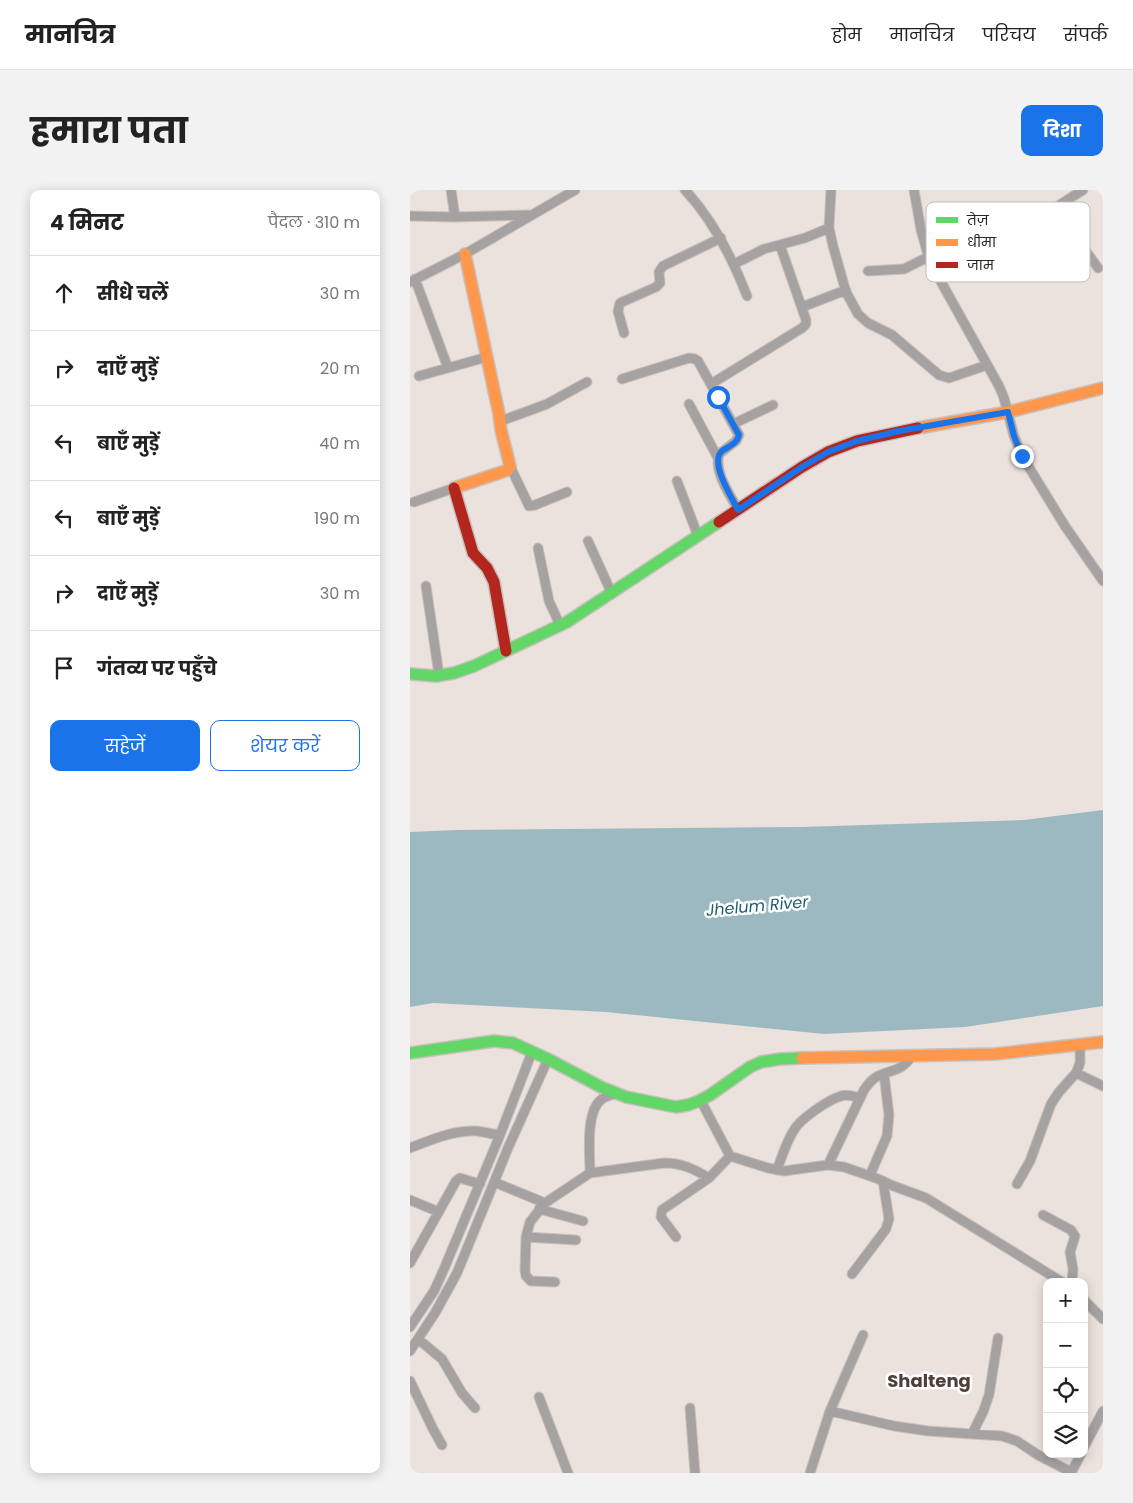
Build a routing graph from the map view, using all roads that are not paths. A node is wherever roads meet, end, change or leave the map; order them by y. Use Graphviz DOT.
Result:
graph roads {
  1 [pos="451,190"];
  2 [pos="575,190"];
  3 [pos="685,190"];
  4 [pos="831,190"];
  5 [pos="914,190"];
  6 [pos="1083,190"];
  7 [pos="1064,202"];
  8 [pos="531,215"];
  9 [pos="410,216"];
  10 [pos="455,217"];
  11 [pos="829,228"];
  12 [pos="720,238"];
  13 [pos="780,245"];
  14 [pos="926,249"];
  15 [pos="465,254"];
  16 [pos="1090,257"];
  17 [pos="926,258"];
  18 [pos="734,264"];
  19 [pos="1098,268"];
  20 [pos="868,271"];
  21 [pos="412,280"];
  22 [pos="941,282"];
  23 [pos="846,290"];
  24 [pos="747,296"];
  25 [pos="802,307"];
  26 [pos="624,333"];
  27 [pos="487,357"];
  28 [pos="987,365"];
  29 [pos="448,368"];
  30 [pos="419,376"];
  31 [pos="622,379"];
  32 [pos="587,382"];
  33 [pos="711,384"];
  34 [pos="1103,388"];
  35 [pos="689,404"];
  36 [pos="772,405"];
  37 [pos="1008,412"];
  38 [pos="500,421"];
  39 [pos="733,424"];
  40 [pos="718,458"];
  41 [pos="510,466"];
  42 [pos="677,482"];
  43 [pos="454,488"];
  44 [pos="567,492"];
  45 [pos="414,502"];
  46 [pos="738,510"];
  47 [pos="698,536"];
  48 [pos="588,541"];
  49 [pos="538,548"];
  50 [pos="1103,581"];
  51 [pos="426,586"];
  52 [pos="612,594"];
  53 [pos="560,625"];
  54 [pos="506,651"];
  55 [pos="410,674"];
  56 [pos="440,675"];
  57 [pos="1103,1042"];
  58 [pos="1080,1045"];
  59 [pos="410,1053"];
  60 [pos="540,1055"];
  61 [pos="912,1056"];
  62 [pos="1076,1073"];
  63 [pos="884,1074"];
  64 [pos="1103,1086"];
  65 [pos="617,1093"];
  66 [pos="860,1098"];
  67 [pos="701,1101"];
  68 [pos="500,1135"];
  69 [pos="410,1148"];
  70 [pos="730,1156"];
  71 [pos="828,1165"];
  72 [pos="776,1170"];
  73 [pos="590,1173"];
  74 [pos="870,1176"];
  75 [pos="709,1178"];
  76 [pos="883,1181"];
  77 [pos="494,1182"];
  78 [pos="480,1184"];
  79 [pos="1017,1184"];
  80 [pos="410,1200"];
  81 [pos="542,1206"];
  82 [pos="439,1212"];
  83 [pos="1043,1215"];
  84 [pos="583,1221"];
  85 [pos="526,1237"];
  86 [pos="676,1237"];
  87 [pos="576,1240"];
  88 [pos="460,1247"];
  89 [pos="410,1263"];
  90 [pos="852,1274"];
  91 [pos="441,1276"];
  92 [pos="1056,1278"];
  93 [pos="1072,1278"];
  94 [pos="452,1282"];
  95 [pos="555,1282"];
  96 [pos="1088,1304"];
  97 [pos="431,1307"];
  98 [pos="1103,1321"];
  99 [pos="410,1327"];
  100 [pos="864,1335"];
  101 [pos="998,1338"];
  102 [pos="418,1339"];
  103 [pos="410,1351"];
  104 [pos="410,1381"];
  105 [pos="539,1397"];
  106 [pos="475,1408"];
  107 [pos="690,1408"];
  108 [pos="830,1411"];
  109 [pos="1103,1411"];
  110 [pos="972,1434"];
  111 [pos="1088,1440"];
  112 [pos="442,1445"];
  113 [pos="1079,1458"];
  114 [pos="1071,1472"];
  115 [pos="568,1473"];
  116 [pos="695,1473"];
  117 [pos="810,1473"];
  1 -- 10 [label="street"];
  2 -- 8 [label="street"];
  3 -- 12 [label="street"];
  4 -- 11 [label="street"];
  5 -- 14 [label="street"];
  6 -- 7 [label="street"];
  8 -- 10 [label="street"];
  8 -- 15 [label="street"];
  9 -- 10 [label="street"];
  11 -- 13 [label="street"];
  11 -- 23 [label="street"];
  12 -- 18 [label="street"];
  12 -- 26 [label="street"];
  13 -- 18 [label="street"];
  13 -- 25 [label="street"];
  15 -- 21 [label="street"];
  15 -- 27 [label="street"];
  16 -- 19 [label="street"];
  17 -- 20 [label="street"];
  18 -- 24 [label="street"];
  21 -- 29 [label="street"];
  22 -- 28 [label="street"];
  23 -- 25 [label="street"];
  23 -- 28 [label="street"];
  25 -- 33 [label="street"];
  27 -- 29 [label="street"];
  27 -- 38 [label="street"];
  28 -- 37 [label="street"];
  29 -- 30 [label="street"];
  31 -- 33 [label="street"];
  32 -- 38 [label="street"];
  33 -- 39 [label="street"];
  34 -- 37 [label="street"];
  35 -- 40 [label="street"];
  36 -- 39 [label="street"];
  37 -- 46 [label="street"];
  37 -- 50 [label="street"];
  38 -- 41 [label="street"];
  39 -- 40 [label="street"];
  40 -- 46 [label="street"];
  41 -- 43 [label="street"];
  41 -- 44 [label="street"];
  42 -- 47 [label="street"];
  43 -- 45 [label="street"];
  43 -- 54 [label="street"];
  46 -- 47 [label="street"];
  47 -- 52 [label="street"];
  48 -- 52 [label="street"];
  49 -- 53 [label="street"];
  51 -- 56 [label="street"];
  52 -- 53 [label="street"];
  53 -- 54 [label="street"];
  54 -- 56 [label="street"];
  55 -- 56 [label="street"];
  57 -- 58 [label="street"];
  58 -- 61 [label="street"];
  58 -- 62 [label="street"];
  59 -- 60 [label="street"];
  60 -- 65 [label="street"];
  60 -- 68 [label="street"];
  60 -- 77 [label="street"];
  61 -- 63 [label="street"];
  61 -- 67 [label="street"];
  62 -- 64 [label="street"];
  62 -- 79 [label="street"];
  63 -- 66 [label="street"];
  63 -- 74 [label="street"];
  65 -- 67 [label="street"];
  65 -- 73 [label="street"];
  66 -- 71 [label="street"];
  66 -- 72 [label="street"];
  67 -- 70 [label="street"];
  68 -- 69 [label="street"];
  68 -- 78 [label="street"];
  70 -- 72 [label="street"];
  70 -- 75 [label="street"];
  71 -- 72 [label="street"];
  71 -- 74 [label="street"];
  73 -- 75 [label="street"];
  73 -- 81 [label="street"];
  74 -- 76 [label="street"];
  75 -- 86 [label="street"];
  76 -- 90 [label="street"];
  76 -- 92 [label="street"];
  77 -- 81 [label="street"];
  77 -- 88 [label="street"];
  78 -- 82 [label="street"];
  78 -- 88 [label="street"];
  80 -- 82 [label="street"];
  81 -- 84 [label="street"];
  81 -- 85 [label="street"];
  82 -- 89 [label="street"];
  83 -- 93 [label="street"];
  85 -- 87 [label="street"];
  85 -- 95 [label="street"];
  88 -- 91 [label="street"];
  88 -- 94 [label="street"];
  91 -- 94 [label="street"];
  91 -- 97 [label="street"];
  94 -- 97 [label="street"];
  96 -- 98 [label="street"];
  97 -- 99 [label="street"];
  97 -- 102 [label="street"];
  100 -- 108 [label="street"];
  101 -- 110 [label="street"];
  102 -- 103 [label="street"];
  102 -- 106 [label="street"];
  104 -- 112 [label="street"];
  105 -- 115 [label="street"];
  107 -- 116 [label="street"];
  108 -- 110 [label="street"];
  108 -- 117 [label="street"];
  109 -- 111 [label="street"];
  110 -- 114 [label="street"];
  113 -- 114 [label="street"];
}
